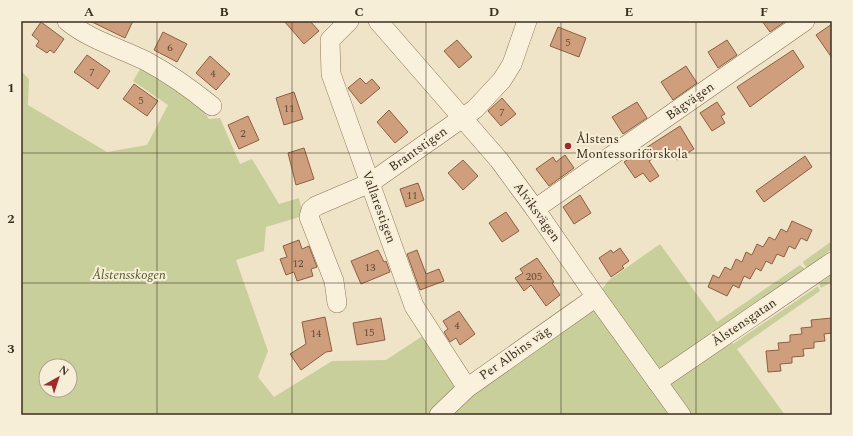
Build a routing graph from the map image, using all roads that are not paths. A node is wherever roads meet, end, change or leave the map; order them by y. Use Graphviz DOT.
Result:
graph roads {
  1 [pos="67,21"];
  2 [pos="349,21"];
  3 [pos="378,21"];
  4 [pos="527,21"];
  5 [pos="806,21"];
  6 [pos="212,106"];
  7 [pos="462,118"];
  8 [pos="370,183"];
  9 [pos="535,209"];
  10 [pos="832,262"];
  11 [pos="596,297"];
  12 [pos="337,303"];
  13 [pos="657,382"];
  14 [pos="467,388"];
  15 [pos="439,415"];
  16 [pos="681,415"];
  1 -- 6 [label="street"];
  2 -- 8 [label="street, Vallarestigen"];
  3 -- 7 [label="street, Alviksvägen"];
  4 -- 7 [label="street, Brantstigen"];
  5 -- 9 [label="street, Bågvägen"];
  7 -- 8 [label="street, Brantstigen"];
  7 -- 9 [label="street, Alviksvägen"];
  8 -- 12 [label="street, Brantstigen"];
  8 -- 14 [label="street, Vallarestigen"];
  9 -- 11 [label="street, Alviksvägen"];
  10 -- 13 [label="street, Ålstensgatan"];
  11 -- 13 [label="street, Alviksvägen"];
  11 -- 14 [label="street, Per Albins väg"];
  13 -- 16 [label="street, Alviksvägen"];
  14 -- 15 [label="street, Per Albins väg"];
}
